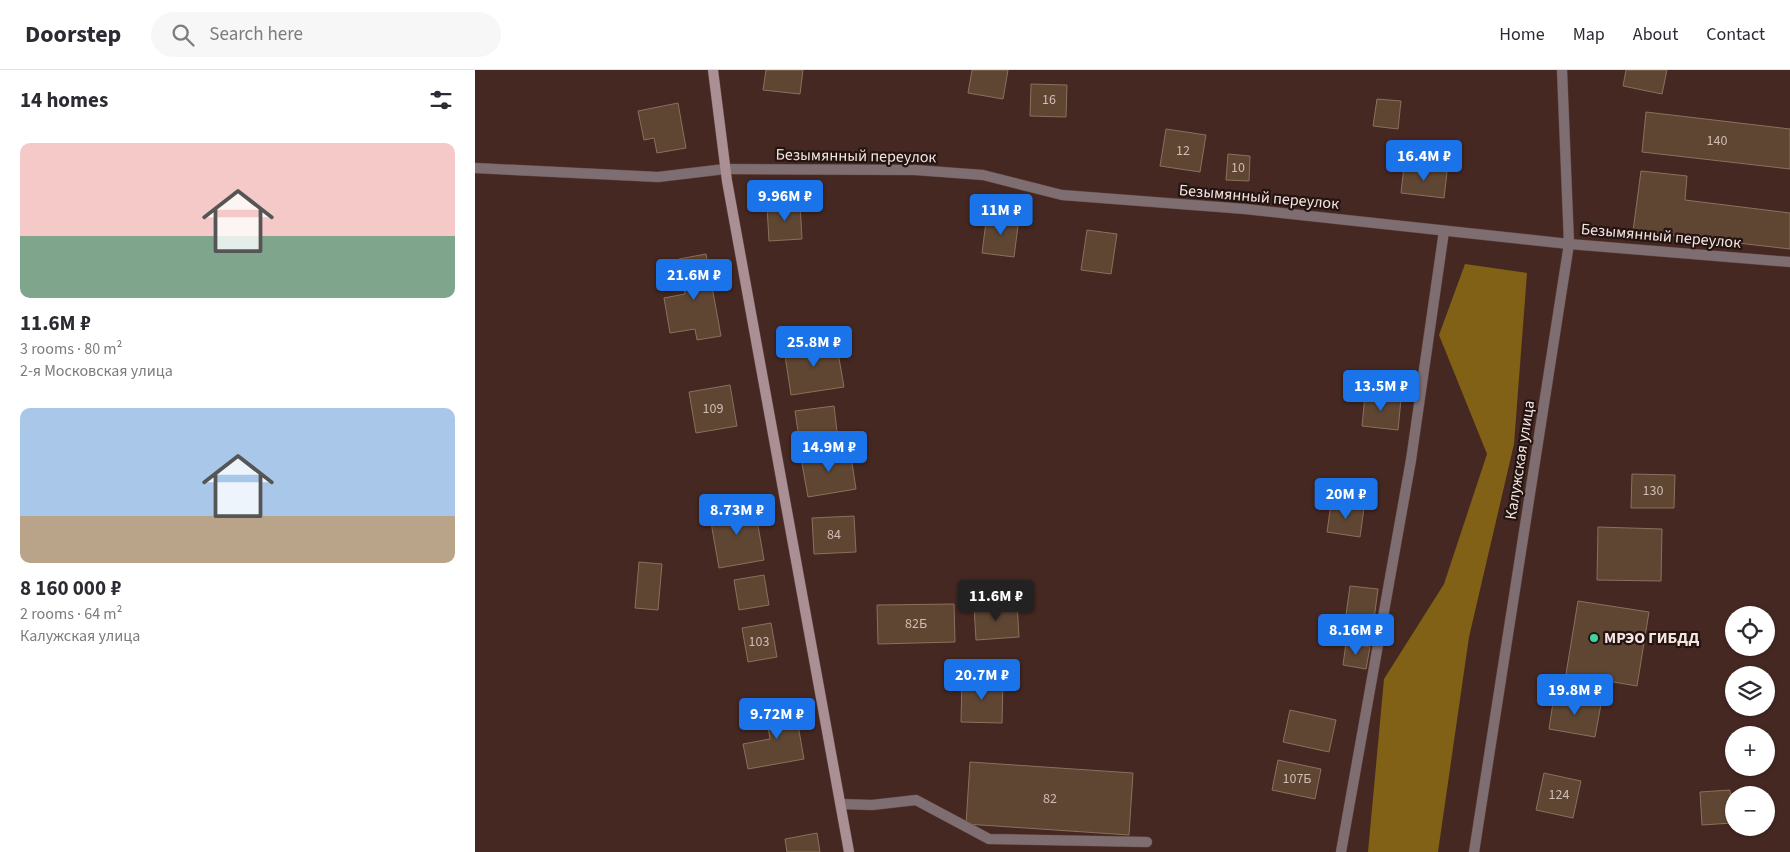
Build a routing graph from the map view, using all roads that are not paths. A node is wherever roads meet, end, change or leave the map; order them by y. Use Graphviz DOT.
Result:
graph roads {
  1 [pos="713,70"];
  2 [pos="1561,70"];
  3 [pos="475,168"];
  4 [pos="725,169"];
  5 [pos="1444,231"];
  6 [pos="1569,244"];
  7 [pos="1790,262"];
  8 [pos="841,804"];
  9 [pos="1147,842"];
  10 [pos="849,852"];
  11 [pos="1341,852"];
  12 [pos="1474,852"];
  1 -- 4 [label="street"];
  2 -- 6 [label="street, Калужская улица"];
  3 -- 4 [label="street, Безымянный переулок"];
  4 -- 5 [label="street, Безымянный переулок"];
  4 -- 8 [label="street"];
  5 -- 6 [label="street, Безымянный переулок"];
  5 -- 11 [label="street"];
  6 -- 7 [label="street, Безымянный переулок"];
  6 -- 12 [label="street, Калужская улица"];
  8 -- 9 [label="street"];
  8 -- 10 [label="street"];
}
